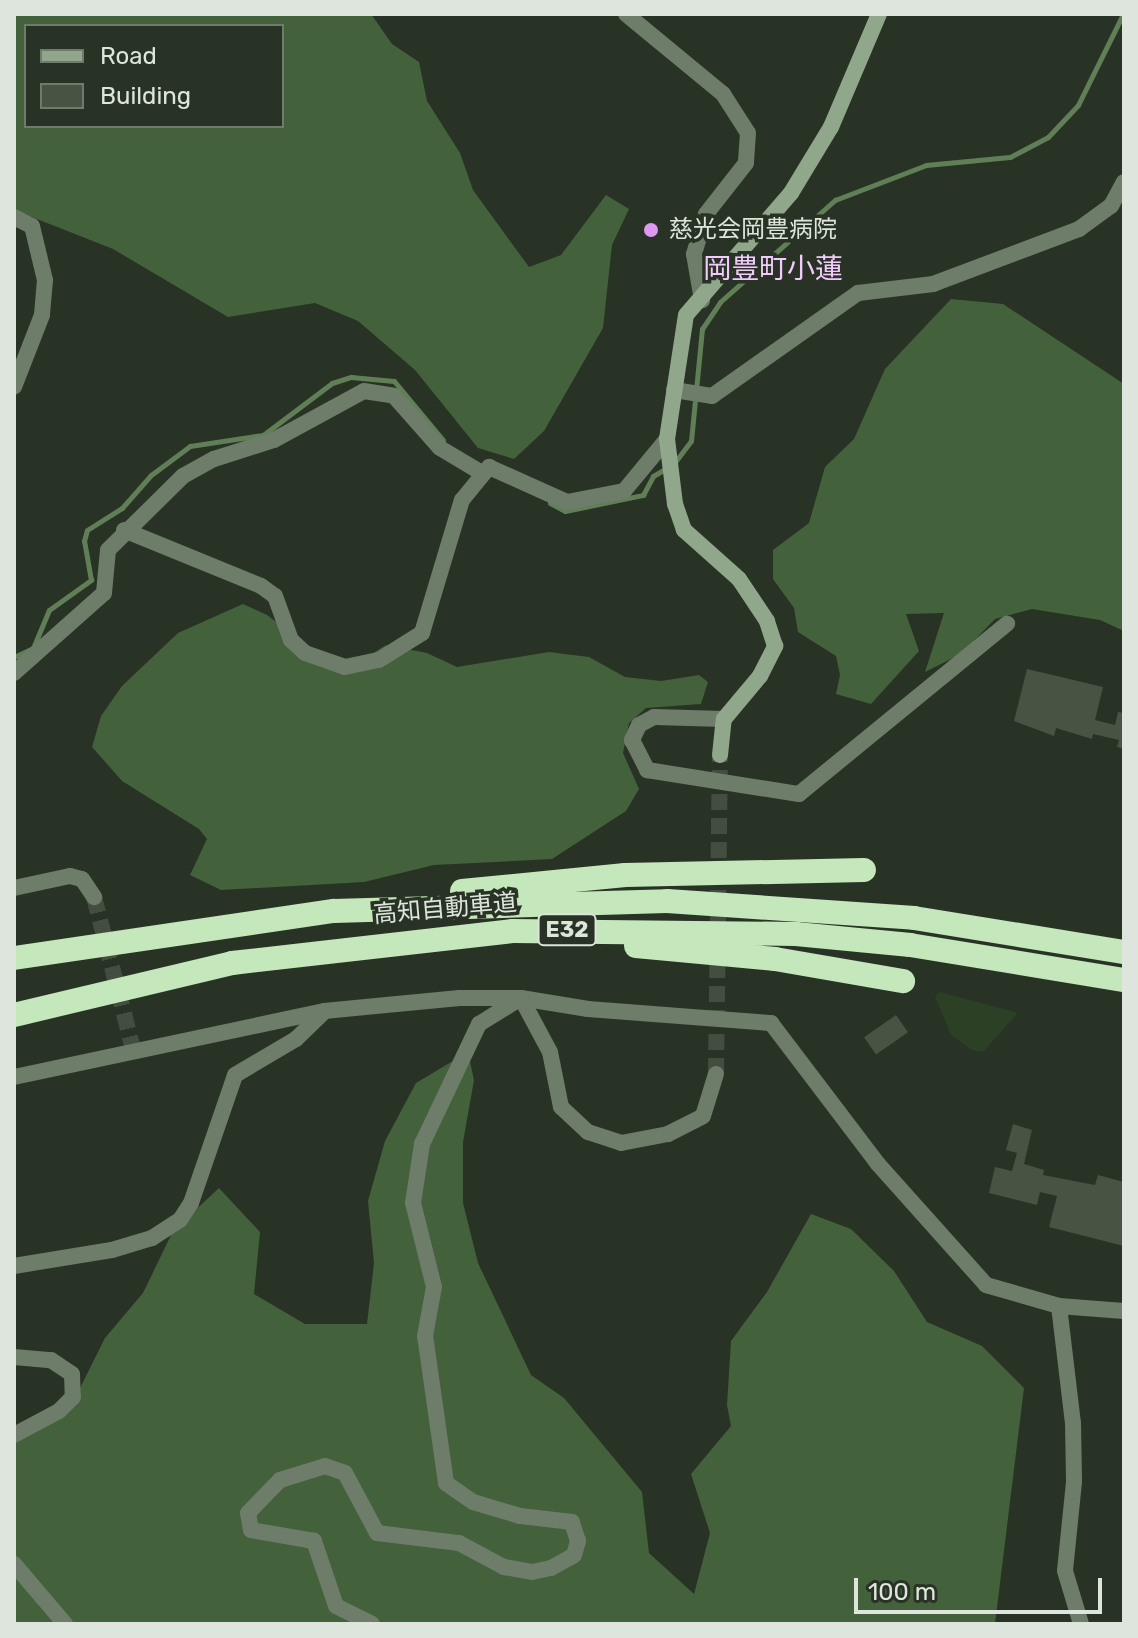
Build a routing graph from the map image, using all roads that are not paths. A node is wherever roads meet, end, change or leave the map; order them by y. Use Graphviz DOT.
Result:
graph roads {
  1 [pos="626,14"];
  2 [pos="879,14"];
  3 [pos="1124,182"];
  4 [pos="14,217"];
  5 [pos="702,300"];
  6 [pos="14,387"];
  7 [pos="689,392"];
  8 [pos="668,447"];
  9 [pos="485,471"];
  10 [pos="124,530"];
  11 [pos="1007,624"];
  12 [pos="14,673"];
  13 [pos="724,719"];
  14 [pos="720,755"];
  15 [pos="864,870"];
  16 [pos="14,888"];
  17 [pos="94,897"];
  18 [pos="334,911"];
  19 [pos="363,944"];
  20 [pos="1124,952"];
  21 [pos="14,958"];
  22 [pos="1124,980"];
  23 [pos="903,981"];
  24 [pos="521,998"];
  25 [pos="324,1011"];
  26 [pos="14,1015"];
  27 [pos="716,1074"];
  28 [pos="14,1077"];
  29 [pos="14,1266"];
  30 [pos="1059,1306"];
  31 [pos="1124,1311"];
  32 [pos="14,1357"];
  33 [pos="14,1435"];
  34 [pos="14,1564"];
  35 [pos="65,1624"];
  36 [pos="372,1624"];
  37 [pos="1081,1624"];
  1 -- 5 [label="street"];
  2 -- 5 [label="street"];
  3 -- 7 [label="street"];
  4 -- 6 [label="street"];
  5 -- 7 [label="street"];
  7 -- 8 [label="street"];
  8 -- 9 [label="street"];
  8 -- 13 [label="street"];
  9 -- 10 [label="street"];
  9 -- 10 [label="street"];
  10 -- 12 [label="street"];
  11 -- 13 [label="street"];
  13 -- 14 [label="street"];
  15 -- 18 [label="highway"];
  16 -- 17 [label="street"];
  18 -- 20 [label="highway, 高知自動車道 / E32"];
  18 -- 21 [label="highway, 高知自動車道 / E32"];
  19 -- 22 [label="highway, 高知自動車道 / E32"];
  19 -- 23 [label="highway"];
  19 -- 26 [label="highway, 高知自動車道 / E32"];
  24 -- 25 [label="street"];
  24 -- 27 [label="street"];
  24 -- 30 [label="street"];
  24 -- 36 [label="street"];
  25 -- 28 [label="street"];
  25 -- 29 [label="street"];
  30 -- 31 [label="street"];
  30 -- 37 [label="street"];
  32 -- 33 [label="street"];
  34 -- 35 [label="street"];
}
